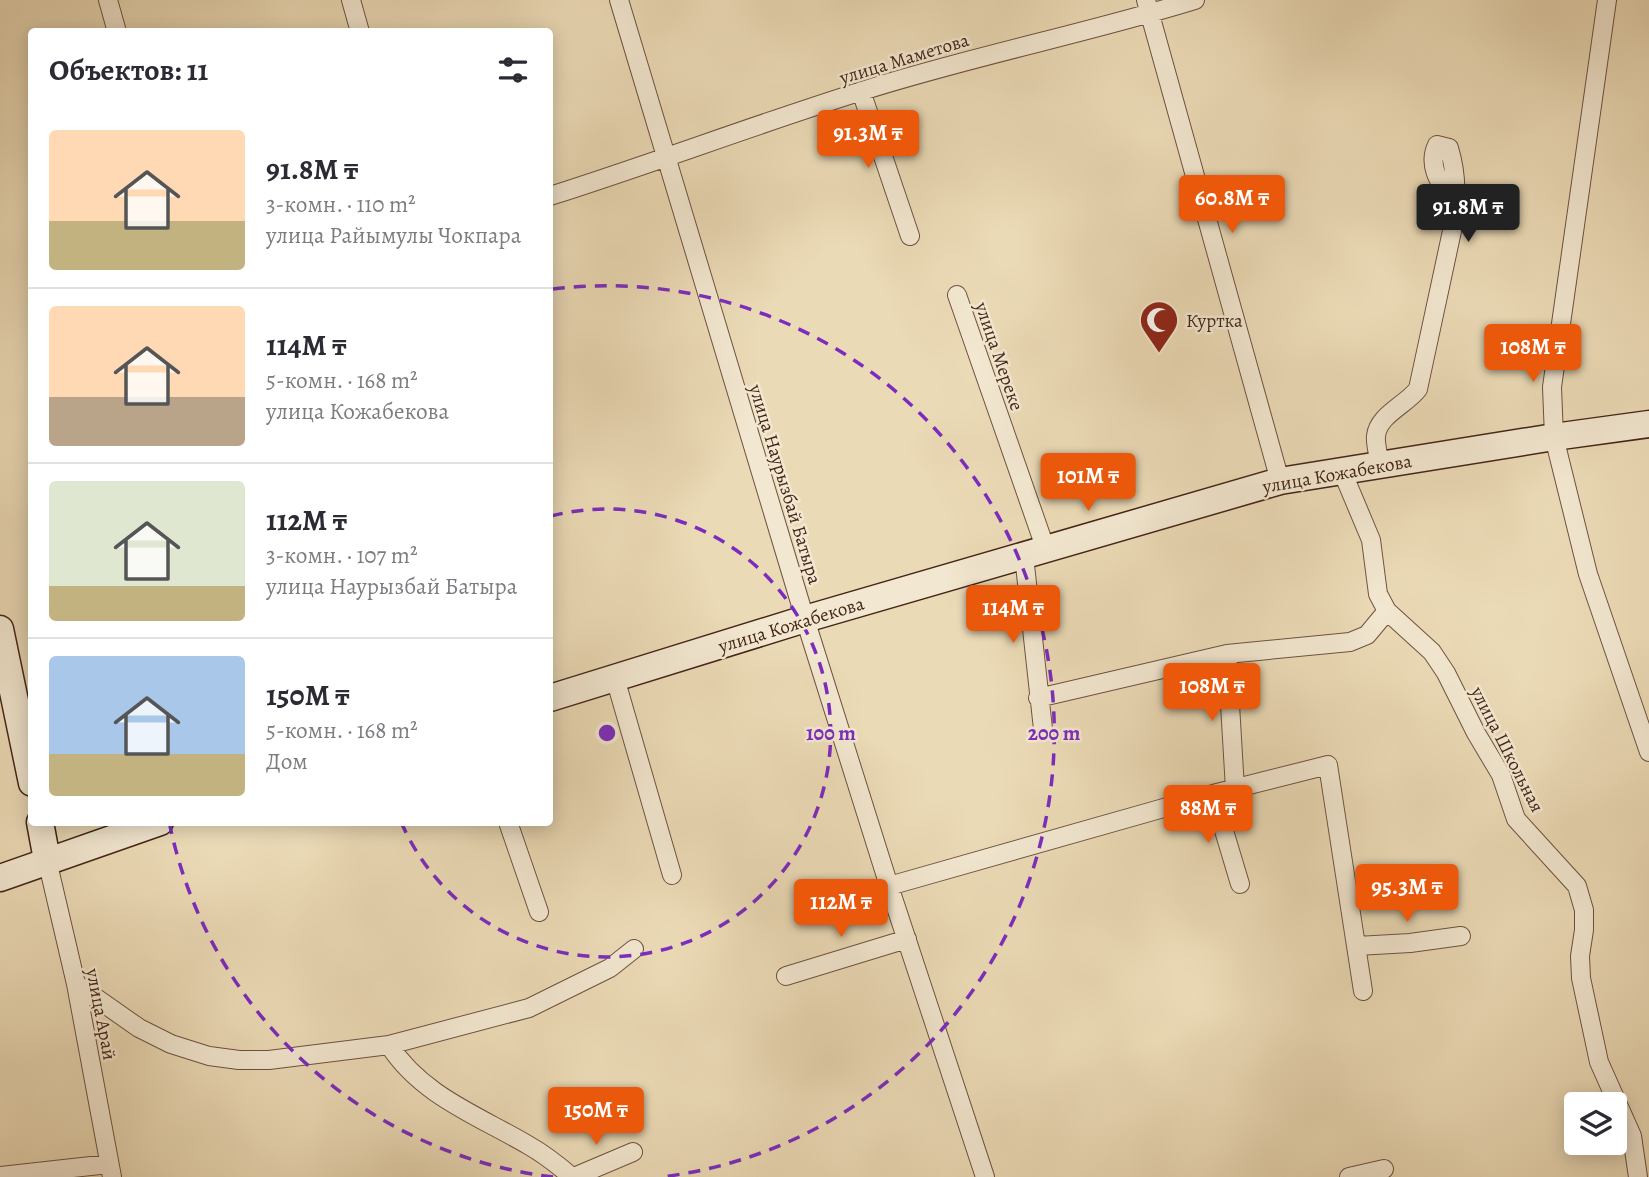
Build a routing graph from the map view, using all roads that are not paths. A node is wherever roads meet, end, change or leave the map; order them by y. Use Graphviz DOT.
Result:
graph roads {
  1 [pos="108,0"];
  2 [pos="351,0"];
  3 [pos="619,0"];
  4 [pos="1195,0"];
  5 [pos="1608,0"];
  6 [pos="1148,7"];
  7 [pos="116,28"];
  8 [pos="359,28"];
  9 [pos="861,91"];
  10 [pos="666,159"];
  11 [pos="553,195"];
  12 [pos="1455,206"];
  13 [pos="910,236"];
  14 [pos="957,295"];
  15 [pos="1649,424"];
  16 [pos="1554,437"];
  17 [pos="1380,465"];
  18 [pos="1342,471"];
  19 [pos="1280,481"];
  20 [pos="1035,553"];
  21 [pos="1387,611"];
  22 [pos="805,619"];
  23 [pos="0,629"];
  24 [pos="1227,654"];
  25 [pos="615,678"];
  26 [pos="553,697"];
  27 [pos="1038,698"];
  28 [pos="1043,729"];
  29 [pos="1649,752"];
  30 [pos="28,764"];
  31 [pos="1235,789"];
  32 [pos="1213,794"];
  33 [pos="41,826"];
  34 [pos="148,826"];
  35 [pos="509,826"];
  36 [pos="47,860"];
  37 [pos="672,875"];
  38 [pos="0,878"];
  39 [pos="1240,884"];
  40 [pos="889,886"];
  41 [pos="539,912"];
  42 [pos="1461,936"];
  43 [pos="907,939"];
  44 [pos="1357,946"];
  45 [pos="634,949"];
  46 [pos="786,976"];
  47 [pos="76,984"];
  48 [pos="1363,991"];
  49 [pos="389,1045"];
  50 [pos="633,1152"];
  51 [pos="550,1169"];
  52 [pos="1384,1169"];
  53 [pos="111,1170"];
  54 [pos="0,1176"];
  55 [pos="573,1177"];
  56 [pos="985,1177"];
  57 [pos="1349,1177"];
  58 [pos="1638,1177"];
  1 -- 7 [label="street"];
  2 -- 8 [label="street"];
  3 -- 10 [label="street, улица Наурызбай Батыра"];
  4 -- 6 [label="street, улица Маметова"];
  5 -- 16 [label="street"];
  6 -- 9 [label="street, улица Маметова"];
  6 -- 19 [label="street"];
  9 -- 10 [label="street, улица Маметова"];
  9 -- 13 [label="street"];
  10 -- 11 [label="street, улица Маметова"];
  10 -- 22 [label="street, улица Наурызбай Батыра"];
  12 -- 17 [label="street"];
  14 -- 20 [label="street, улица Мереке"];
  15 -- 16 [label="main road, улица Кожабекова"];
  16 -- 17 [label="main road, улица Кожабекова"];
  16 -- 29 [label="street"];
  17 -- 18 [label="main road, улица Кожабекова"];
  18 -- 19 [label="main road, улица Кожабекова"];
  18 -- 21 [label="street, улица Школьная"];
  19 -- 20 [label="main road, улица Кожабекова"];
  20 -- 22 [label="main road, улица Кожабекова"];
  20 -- 27 [label="street, улица Мереке"];
  21 -- 24 [label="street"];
  21 -- 58 [label="street, улица Школьная"];
  22 -- 25 [label="main road, улица Кожабекова"];
  22 -- 40 [label="street, улица Наурызбай Батыра"];
  23 -- 30 [label="main road"];
  24 -- 27 [label="street"];
  24 -- 31 [label="street"];
  25 -- 26 [label="main road, улица Кожабекова"];
  25 -- 37 [label="street"];
  27 -- 28 [label="street, улица Мереке"];
  31 -- 32 [label="street"];
  31 -- 44 [label="street"];
  32 -- 39 [label="street"];
  32 -- 40 [label="street"];
  33 -- 36 [label="main road"];
  34 -- 36 [label="main road"];
  35 -- 41 [label="street"];
  36 -- 38 [label="main road"];
  36 -- 47 [label="street, улица Арай"];
  40 -- 43 [label="street, улица Наурызбай Батыра"];
  42 -- 44 [label="street"];
  43 -- 46 [label="street"];
  43 -- 56 [label="street, улица Наурызбай Батыра"];
  44 -- 48 [label="street"];
  45 -- 49 [label="street"];
  47 -- 49 [label="street"];
  47 -- 53 [label="street, улица Арай"];
  49 -- 51 [label="street"];
  50 -- 55 [label="street"];
  51 -- 55 [label="street"];
  52 -- 57 [label="street"];
  53 -- 54 [label="street"];
}
